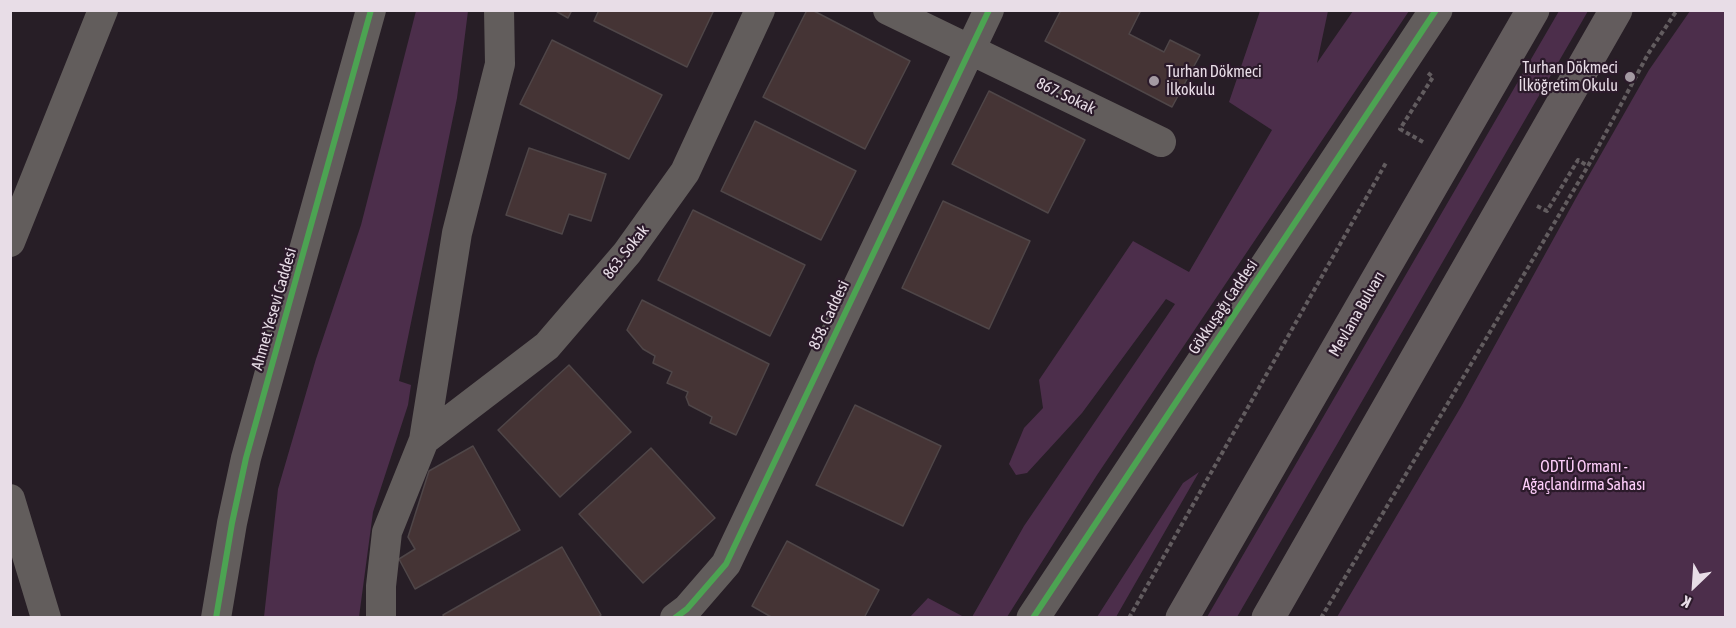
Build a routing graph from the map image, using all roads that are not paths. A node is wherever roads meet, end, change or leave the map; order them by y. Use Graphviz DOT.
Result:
graph roads {
  1 [pos="103,10"];
  2 [pos="371,10"];
  3 [pos="499,10"];
  4 [pos="760,10"];
  5 [pos="888,10"];
  6 [pos="989,10"];
  7 [pos="1436,10"];
  8 [pos="1533,10"];
  9 [pos="1616,10"];
  10 [pos="970,49"];
  11 [pos="1161,142"];
  12 [pos="10,242"];
  13 [pos="424,440"];
  14 [pos="10,499"];
  15 [pos="46,618"];
  16 [pos="216,618"];
  17 [pos="381,618"];
  18 [pos="675,618"];
  19 [pos="1032,618"];
  20 [pos="1182,618"];
  21 [pos="1268,618"];
  1 -- 12 [label="street"];
  2 -- 16 [label="street, Ahmet Yesevi Caddesi"];
  3 -- 13 [label="street"];
  4 -- 13 [label="street, 863. Sokak"];
  5 -- 10 [label="street, 867. Sokak"];
  6 -- 10 [label="street, 858. Caddesi"];
  7 -- 19 [label="street, Gökkuşağı Caddesi"];
  8 -- 20 [label="highway, Mevlana Bulvarı"];
  9 -- 21 [label="highway"];
  10 -- 11 [label="street, 867. Sokak"];
  10 -- 18 [label="street, 858. Caddesi"];
  13 -- 17 [label="street"];
  14 -- 15 [label="street"];
}
